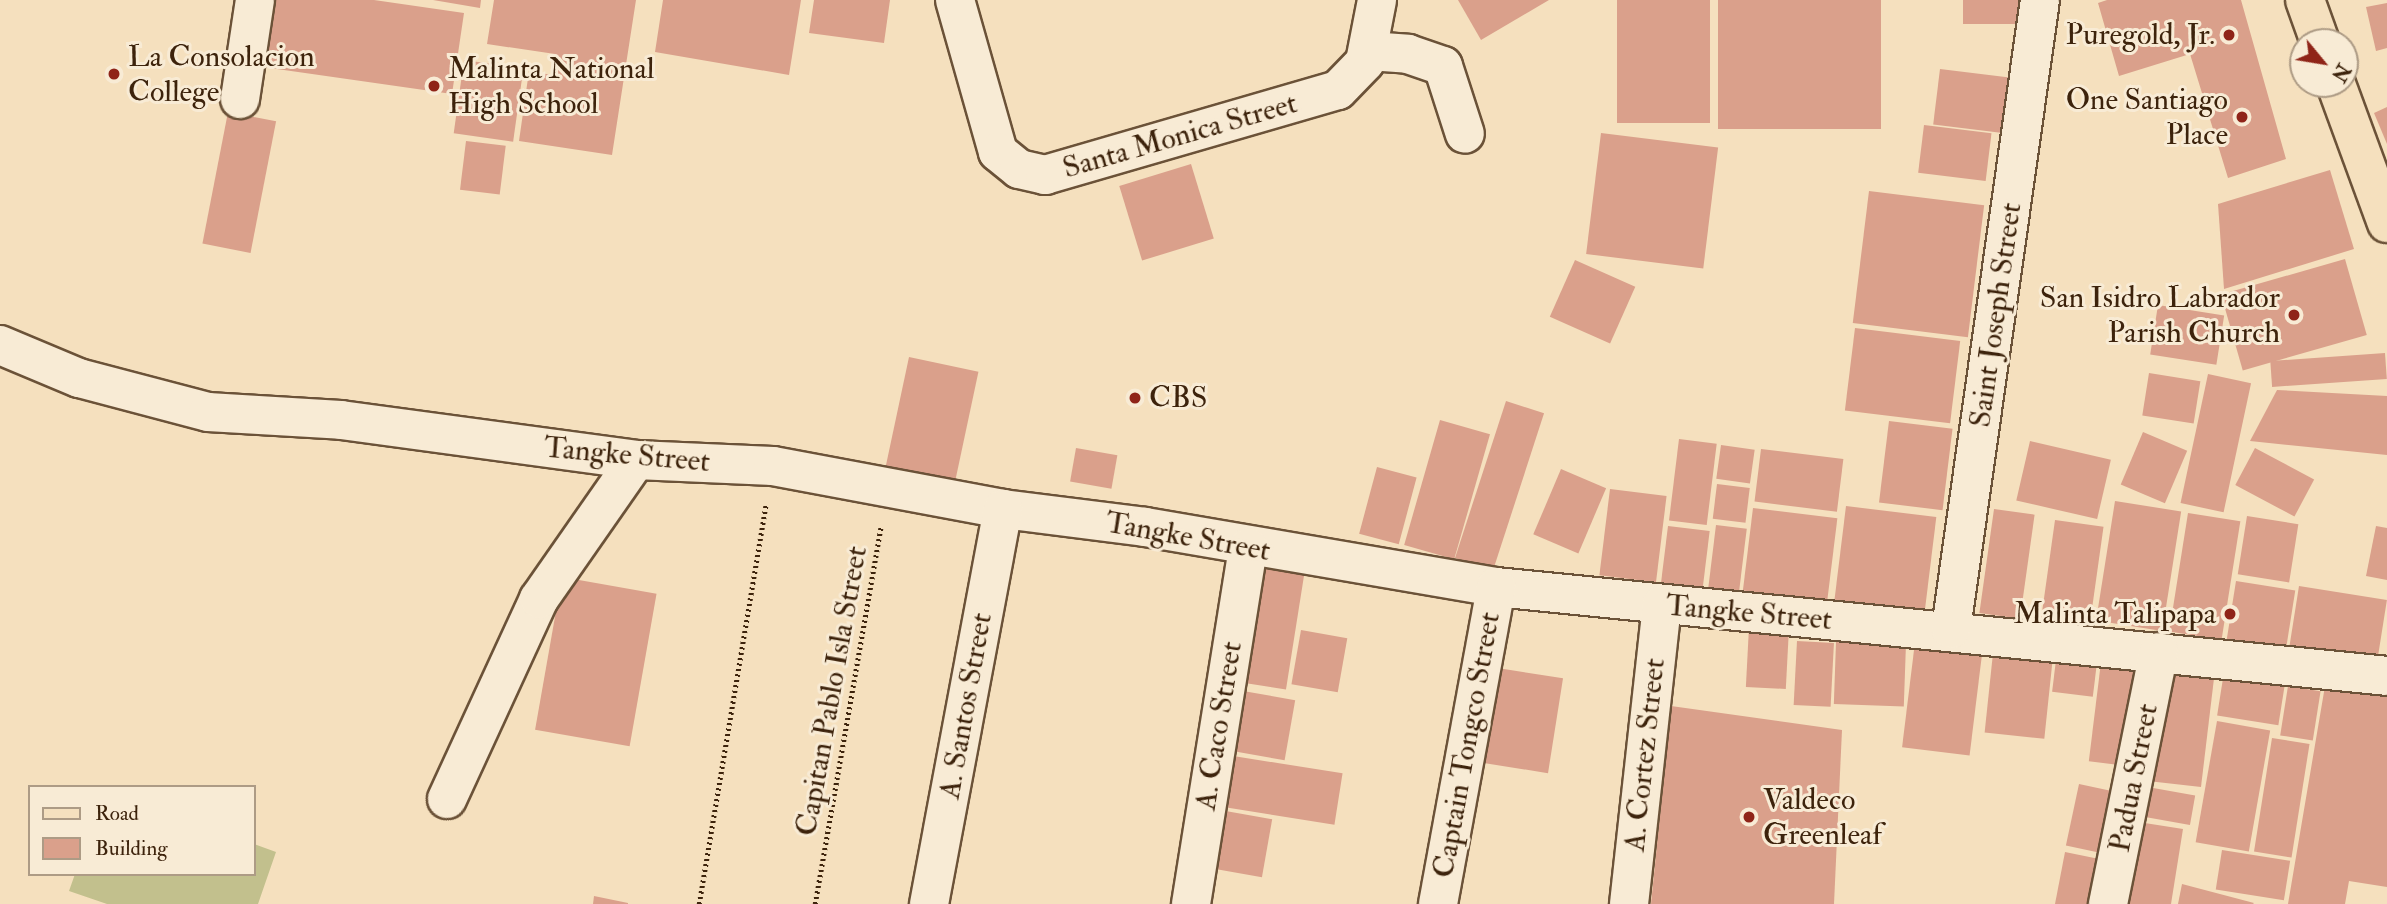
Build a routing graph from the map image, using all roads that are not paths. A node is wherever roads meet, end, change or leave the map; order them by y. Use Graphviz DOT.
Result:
graph roads {
  1 [pos="255,0"];
  2 [pos="956,0"];
  3 [pos="1377,0"];
  4 [pos="2040,0"];
  5 [pos="2305,0"];
  6 [pos="2315,28"];
  7 [pos="1369,51"];
  8 [pos="2341,98"];
  9 [pos="240,99"];
  10 [pos="1465,134"];
  11 [pos="2387,223"];
  12 [pos="0,345"];
  13 [pos="636,460"];
  14 [pos="1003,509"];
  15 [pos="1248,548"];
  16 [pos="1496,587"];
  17 [pos="1662,605"];
  18 [pos="1951,629"];
  19 [pos="2159,652"];
  20 [pos="2387,676"];
  21 [pos="447,799"];
  22 [pos="929,904"];
  23 [pos="1191,904"];
  24 [pos="1438,904"];
  25 [pos="1629,904"];
  26 [pos="2108,904"];
  1 -- 9 [label="street"];
  2 -- 7 [label="street, Santa Monica Street"];
  3 -- 7 [label="street, Santa Monica Street"];
  4 -- 18 [label="street, Saint Joseph Street"];
  5 -- 6 [label="main road"];
  7 -- 10 [label="street"];
  8 -- 11 [label="main road"];
  12 -- 13 [label="street, Tangke Street"];
  13 -- 14 [label="street, Tangke Street"];
  13 -- 21 [label="street"];
  14 -- 15 [label="street, Tangke Street"];
  14 -- 22 [label="street, A. Santos Street"];
  15 -- 16 [label="street, Tangke Street"];
  15 -- 23 [label="street, A. Caco Street"];
  16 -- 17 [label="street, Tangke Street"];
  16 -- 24 [label="street, Captain Tongco Street"];
  17 -- 18 [label="street, Tangke Street"];
  17 -- 25 [label="street, A. Cortez Street"];
  18 -- 19 [label="street, Tangke Street"];
  19 -- 20 [label="street, Tangke Street"];
  19 -- 26 [label="street, Padua Street"];
}
